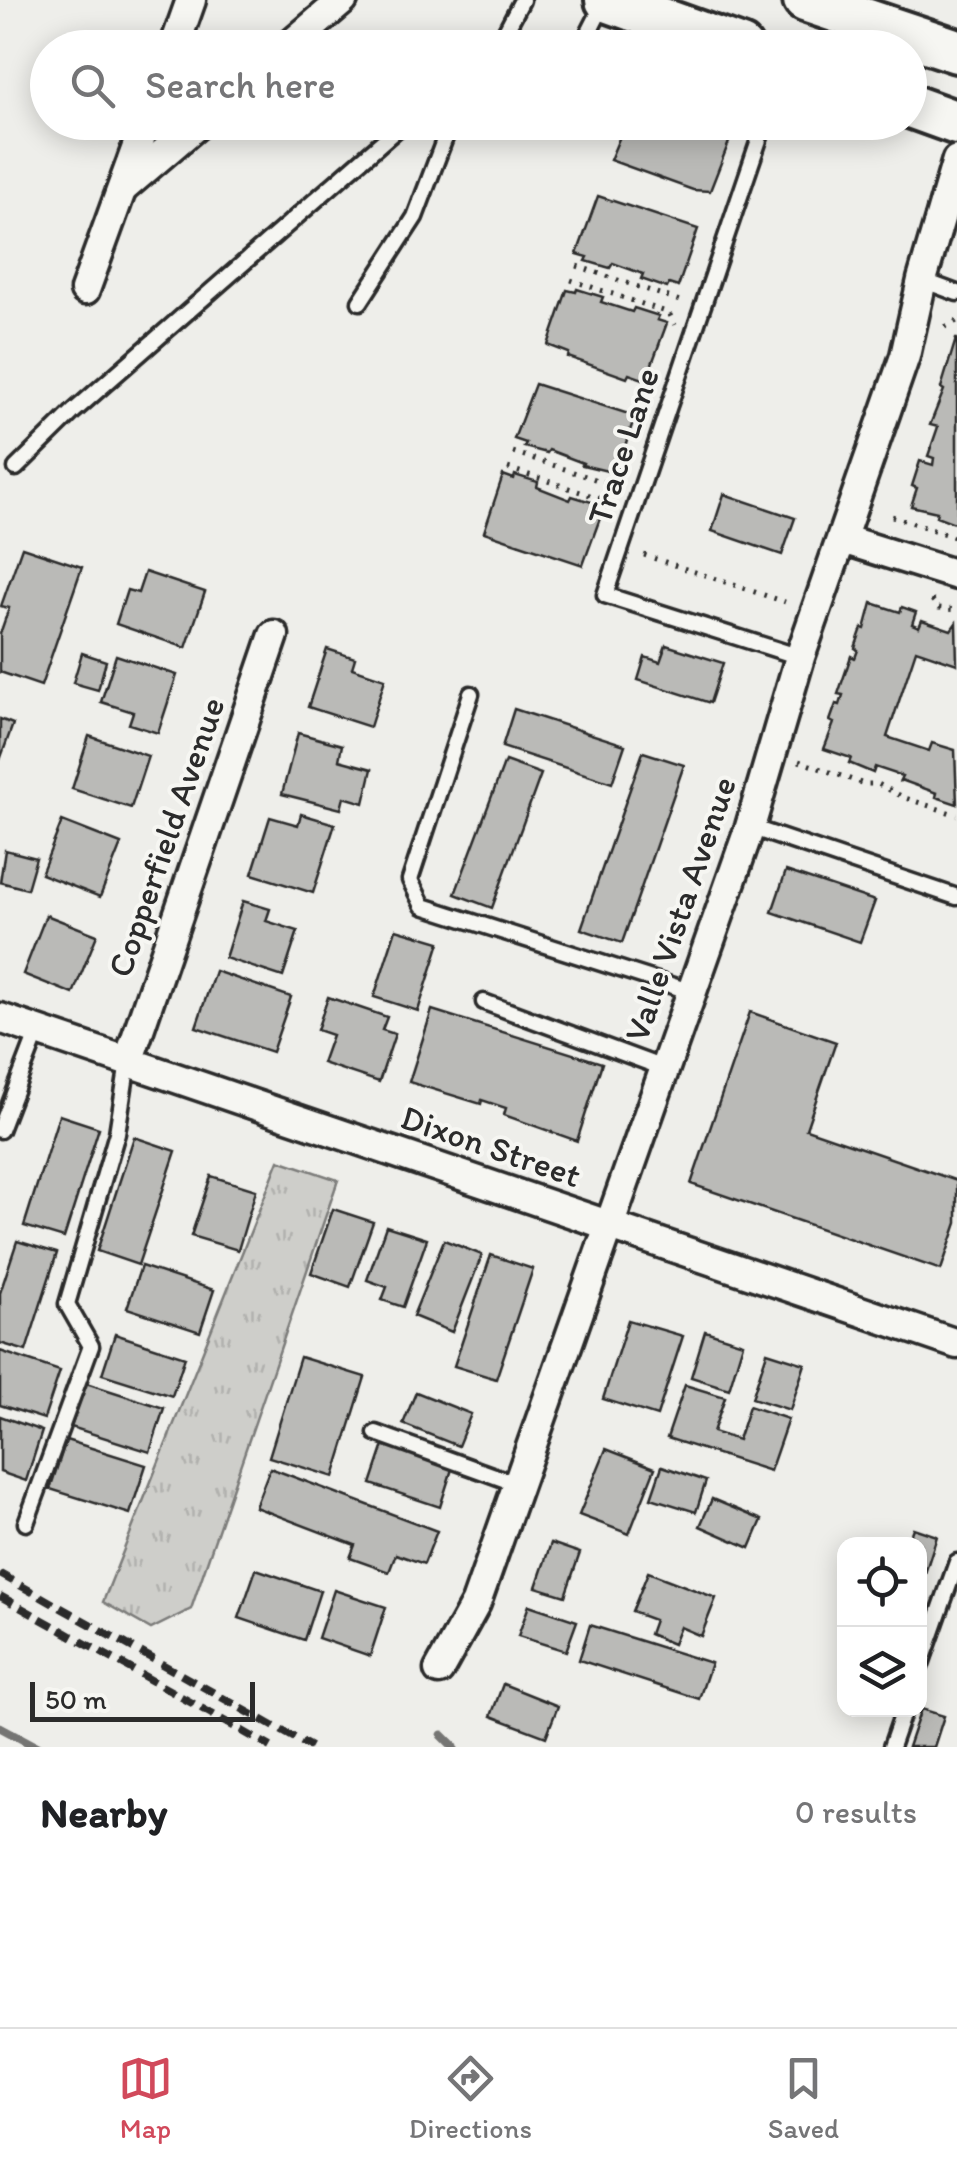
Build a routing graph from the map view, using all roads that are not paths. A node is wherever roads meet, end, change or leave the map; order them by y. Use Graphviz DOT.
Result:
graph roads {
  1 [pos="191,0"];
  2 [pos="342,0"];
  3 [pos="522,0"];
  4 [pos="606,0"];
  5 [pos="806,0"];
  6 [pos="180,30"];
  7 [pos="308,30"];
  8 [pos="506,30"];
  9 [pos="590,30"];
  10 [pos="690,30"];
  11 [pos="895,30"];
  12 [pos="927,41"];
  13 [pos="957,51"];
  14 [pos="927,112"];
  15 [pos="957,123"];
  16 [pos="140,140"];
  17 [pos="179,140"];
  18 [pos="383,140"];
  19 [pos="444,140"];
  20 [pos="759,140"];
  21 [pos="957,160"];
  22 [pos="122,189"];
  23 [pos="922,280"];
  24 [pos="85,290"];
  25 [pos="957,293"];
  26 [pos="360,302"];
  27 [pos="16,468"];
  28 [pos="842,539"];
  29 [pos="957,575"];
  30 [pos="274,635"];
  31 [pos="800,658"];
  32 [pos="470,694"];
  33 [pos="750,827"];
  34 [pos="957,897"];
  35 [pos="692,992"];
  36 [pos="484,1002"];
  37 [pos="0,1018"];
  38 [pos="38,1031"];
  39 [pos="128,1062"];
  40 [pos="666,1068"];
  41 [pos="0,1130"];
  42 [pos="610,1226"];
  43 [pos="957,1344"];
  44 [pos="376,1433"];
  45 [pos="517,1484"];
  46 [pos="26,1524"];
  47 [pos="957,1562"];
  48 [pos="927,1647"];
  49 [pos="439,1670"];
  50 [pos="902,1717"];
  51 [pos="891,1747"];
  1 -- 6 [label="street"];
  2 -- 7 [label="street"];
  3 -- 8 [label="lane"];
  4 -- 9 [label="lane"];
  4 -- 10 [label="main road"];
  5 -- 11 [label="main road"];
  12 -- 13 [label="main road"];
  14 -- 15 [label="main road"];
  16 -- 22 [label="street"];
  17 -- 22 [label="street"];
  18 -- 27 [label="lane"];
  19 -- 26 [label="lane"];
  20 -- 31 [label="lane, Trace Lane"];
  21 -- 23 [label="street, Valle Vista Avenue"];
  22 -- 24 [label="street"];
  23 -- 25 [label="lane"];
  23 -- 28 [label="street, Valle Vista Avenue"];
  28 -- 29 [label="street"];
  28 -- 31 [label="street, Valle Vista Avenue"];
  30 -- 39 [label="street, Copperfield Avenue"];
  31 -- 33 [label="street, Valle Vista Avenue"];
  32 -- 35 [label="lane"];
  33 -- 34 [label="lane"];
  33 -- 35 [label="street, Valle Vista Avenue"];
  35 -- 40 [label="street, Valle Vista Avenue"];
  36 -- 40 [label="lane"];
  37 -- 38 [label="street, Dixon Street"];
  38 -- 39 [label="street, Dixon Street"];
  38 -- 41 [label="lane"];
  39 -- 42 [label="street, Dixon Street"];
  39 -- 46 [label="lane"];
  40 -- 42 [label="street, Valle Vista Avenue"];
  42 -- 43 [label="street, Dixon Street"];
  42 -- 45 [label="street, Valle Vista Avenue"];
  44 -- 45 [label="lane"];
  45 -- 49 [label="street, Valle Vista Avenue"];
  47 -- 48 [label="lane"];
  50 -- 51 [label="lane"];
}
